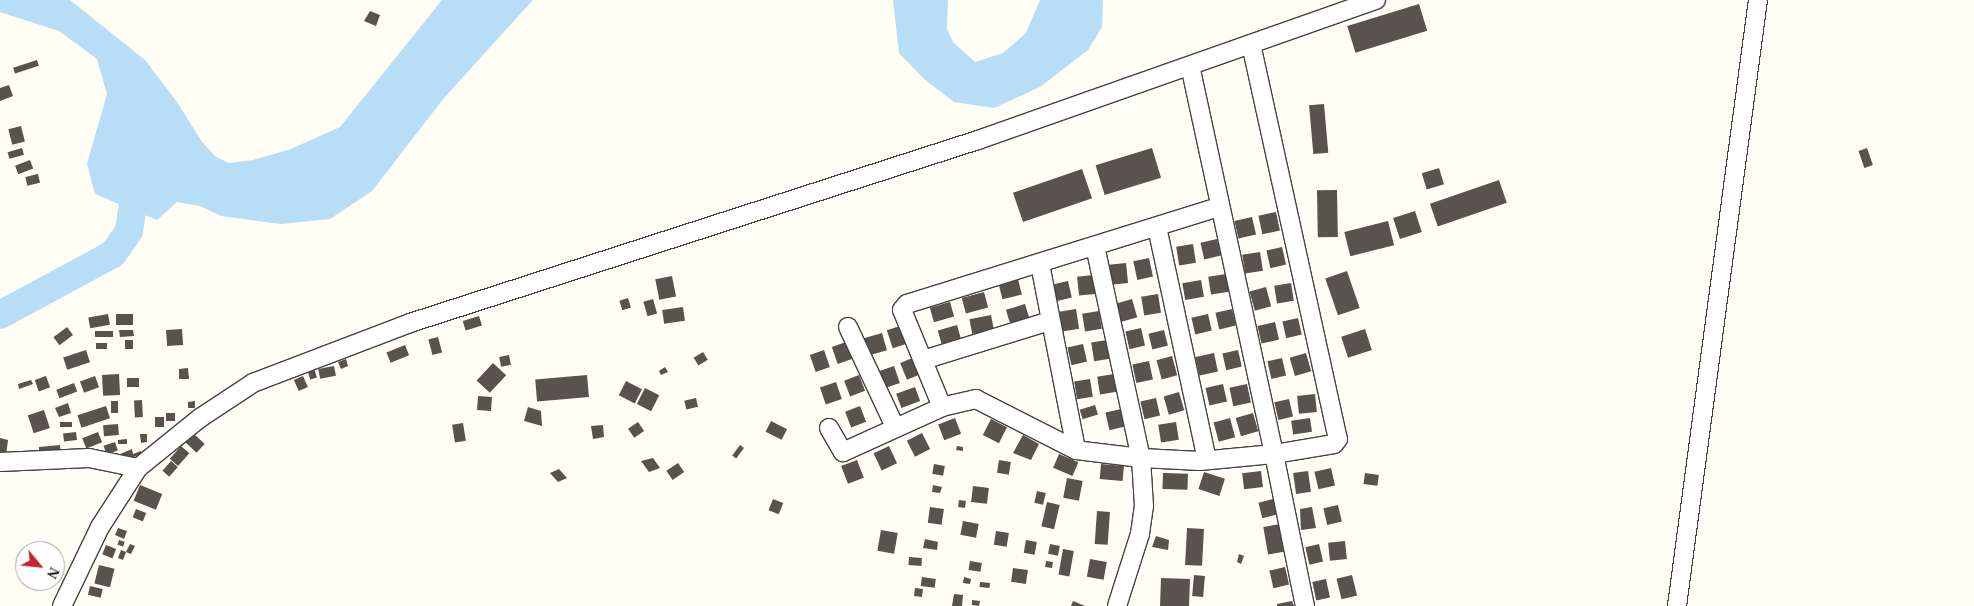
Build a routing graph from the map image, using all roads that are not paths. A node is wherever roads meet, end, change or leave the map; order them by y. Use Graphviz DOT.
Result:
graph roads {
  1 [pos="1376,0"];
  2 [pos="1758,0"];
  3 [pos="1251,44"];
  4 [pos="1190,67"];
  5 [pos="1220,206"];
  6 [pos="1156,227"];
  7 [pos="1095,246"];
  8 [pos="1040,264"];
  9 [pos="1050,321"];
  10 [pos="848,327"];
  11 [pos="923,360"];
  12 [pos="942,407"];
  13 [pos="829,428"];
  14 [pos="895,428"];
  15 [pos="1076,450"];
  16 [pos="1274,454"];
  17 [pos="1141,458"];
  18 [pos="1207,460"];
  19 [pos="0,462"];
  20 [pos="138,468"];
  21 [pos="62,606"];
  22 [pos="1117,606"];
  23 [pos="1305,606"];
  24 [pos="1677,606"];
  1 -- 3 [label="street"];
  2 -- 24 [label="street"];
  3 -- 4 [label="street"];
  3 -- 16 [label="street"];
  4 -- 5 [label="street"];
  4 -- 20 [label="street"];
  5 -- 6 [label="street"];
  5 -- 16 [label="street"];
  6 -- 7 [label="street"];
  6 -- 18 [label="street"];
  7 -- 8 [label="street"];
  7 -- 17 [label="street"];
  8 -- 9 [label="street"];
  8 -- 11 [label="street"];
  9 -- 11 [label="street"];
  9 -- 15 [label="street"];
  10 -- 14 [label="street"];
  11 -- 12 [label="street"];
  12 -- 14 [label="street"];
  12 -- 15 [label="street"];
  13 -- 14 [label="street"];
  15 -- 17 [label="street"];
  16 -- 18 [label="street"];
  16 -- 23 [label="street"];
  17 -- 18 [label="street"];
  17 -- 22 [label="street"];
  19 -- 20 [label="street"];
  20 -- 21 [label="street"];
}
